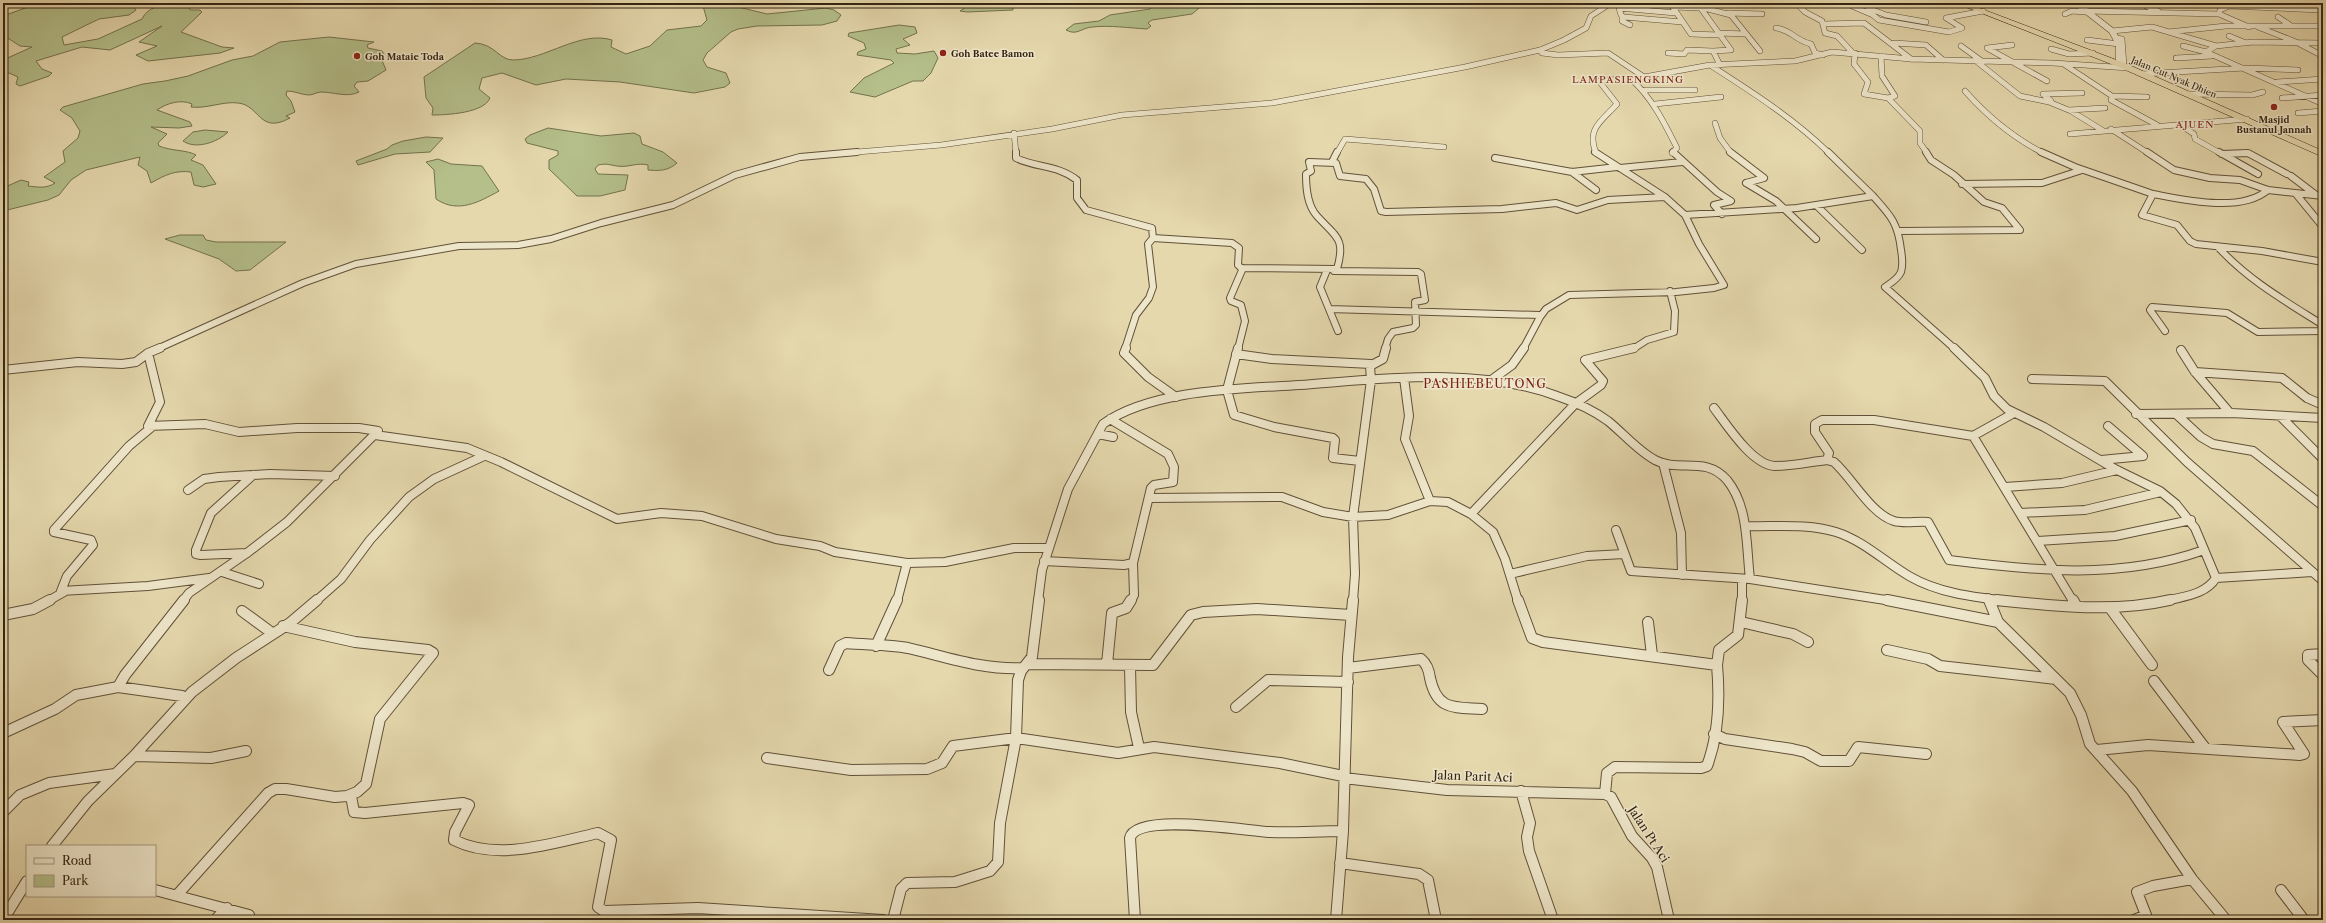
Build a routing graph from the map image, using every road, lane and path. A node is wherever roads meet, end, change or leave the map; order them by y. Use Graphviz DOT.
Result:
graph roads {
  1 [pos="1611,3"];
  2 [pos="1653,3"];
  3 [pos="1796,3"];
  4 [pos="1845,3"];
  5 [pos="1960,3"];
  6 [pos="2076,3"];
  7 [pos="2139,3"];
  8 [pos="2313,3"];
  9 [pos="2228,4"];
  10 [pos="2323,4"];
  11 [pos="1671,5"];
  12 [pos="1699,6"];
  13 [pos="1857,6"];
  14 [pos="2126,8"];
  15 [pos="1982,11"];
  16 [pos="2086,11"];
  17 [pos="2322,11"];
  18 [pos="1676,13"];
  19 [pos="1728,13"];
  20 [pos="2133,13"];
  21 [pos="1762,14"];
  22 [pos="2065,14"];
  23 [pos="2164,14"];
  24 [pos="2219,14"];
  25 [pos="1886,15"];
  26 [pos="1621,16"];
  27 [pos="1875,17"];
  28 [pos="2278,17"];
  29 [pos="1682,22"];
  30 [pos="1926,22"];
  31 [pos="1823,24"];
  32 [pos="1630,26"];
  33 [pos="2257,26"];
  34 [pos="2290,26"];
  35 [pos="2323,26"];
  36 [pos="2249,27"];
  37 [pos="1776,28"];
  38 [pos="2112,31"];
  39 [pos="2166,32"];
  40 [pos="1718,34"];
  41 [pos="1746,34"];
  42 [pos="2229,36"];
  43 [pos="2087,40"];
  44 [pos="2296,42"];
  45 [pos="2120,43"];
  46 [pos="2246,43"];
  47 [pos="2322,43"];
  48 [pos="1693,44"];
  49 [pos="1894,44"];
  50 [pos="2012,45"];
  51 [pos="1961,46"];
  52 [pos="2183,46"];
  53 [pos="2216,46"];
  54 [pos="2051,49"];
  55 [pos="1540,50"];
  56 [pos="1698,50"];
  57 [pos="1713,51"];
  58 [pos="1760,51"];
  59 [pos="2206,52"];
  60 [pos="1668,53"];
  61 [pos="1854,53"];
  62 [pos="2093,53"];
  63 [pos="1824,55"];
  64 [pos="1881,56"];
  65 [pos="2216,56"];
  66 [pos="2323,56"];
  67 [pos="2176,58"];
  68 [pos="1911,59"];
  69 [pos="1943,60"];
  70 [pos="1976,61"];
  71 [pos="1983,62"];
  72 [pos="1719,63"];
  73 [pos="2013,63"];
  74 [pos="2063,64"];
  75 [pos="1710,65"];
  76 [pos="2124,66"];
  77 [pos="2245,68"];
  78 [pos="2298,70"];
  79 [pos="2142,74"];
  80 [pos="1644,77"];
  81 [pos="1631,79"];
  82 [pos="2323,79"];
  83 [pos="2047,81"];
  84 [pos="2277,82"];
  85 [pos="1644,90"];
  86 [pos="1695,90"];
  87 [pos="1965,91"];
  88 [pos="2264,92"];
  89 [pos="2082,93"];
  90 [pos="2188,94"];
  91 [pos="2323,95"];
  92 [pos="2112,96"];
  93 [pos="2307,96"];
  94 [pos="1721,97"];
  95 [pos="2147,97"];
  96 [pos="1888,98"];
  97 [pos="2282,98"];
  98 [pos="2050,103"];
  99 [pos="1655,104"];
  100 [pos="2323,104"];
  101 [pos="2105,108"];
  102 [pos="2069,110"];
  103 [pos="2323,111"];
  104 [pos="2298,113"];
  105 [pos="2247,119"];
  106 [pos="1715,123"];
  107 [pos="2179,124"];
  108 [pos="2157,126"];
  109 [pos="2111,129"];
  110 [pos="2102,130"];
  111 [pos="1014,133"];
  112 [pos="2070,134"];
  113 [pos="1444,146"];
  114 [pos="2221,154"];
  115 [pos="2323,154"];
  116 [pos="1495,158"];
  117 [pos="1332,162"];
  118 [pos="1682,162"];
  119 [pos="1619,168"];
  120 [pos="2082,170"];
  121 [pos="1572,172"];
  122 [pos="2258,174"];
  123 [pos="1962,184"];
  124 [pos="1596,190"];
  125 [pos="2268,190"];
  126 [pos="2153,194"];
  127 [pos="2296,194"];
  128 [pos="1874,196"];
  129 [pos="2320,196"];
  130 [pos="1665,197"];
  131 [pos="1817,206"];
  132 [pos="1784,209"];
  133 [pos="1722,214"];
  134 [pos="1685,215"];
  135 [pos="2323,227"];
  136 [pos="1899,231"];
  137 [pos="1152,238"];
  138 [pos="1816,239"];
  139 [pos="2218,247"];
  140 [pos="1862,250"];
  141 [pos="2323,262"];
  142 [pos="1243,268"];
  143 [pos="1331,270"];
  144 [pos="1670,291"];
  145 [pos="1329,309"];
  146 [pos="1416,312"];
  147 [pos="1539,315"];
  148 [pos="2323,326"];
  149 [pos="1338,331"];
  150 [pos="2165,331"];
  151 [pos="2323,331"];
  152 [pos="2181,350"];
  153 [pos="148,353"];
  154 [pos="1236,354"];
  155 [pos="1371,364"];
  156 [pos="3,370"];
  157 [pos="2196,372"];
  158 [pos="1404,378"];
  159 [pos="2032,379"];
  160 [pos="1371,380"];
  161 [pos="1490,381"];
  162 [pos="1227,390"];
  163 [pos="1176,397"];
  164 [pos="1569,402"];
  165 [pos="2323,405"];
  166 [pos="1714,408"];
  167 [pos="2014,413"];
  168 [pos="2136,414"];
  169 [pos="2176,414"];
  170 [pos="2230,414"];
  171 [pos="2280,416"];
  172 [pos="1110,418"];
  173 [pos="2323,418"];
  174 [pos="153,426"];
  175 [pos="2108,426"];
  176 [pos="1098,434"];
  177 [pos="375,435"];
  178 [pos="1973,436"];
  179 [pos="1112,437"];
  180 [pos="484,456"];
  181 [pos="2323,459"];
  182 [pos="1827,460"];
  183 [pos="2101,460"];
  184 [pos="1360,461"];
  185 [pos="1663,463"];
  186 [pos="2117,470"];
  187 [pos="253,475"];
  188 [pos="335,476"];
  189 [pos="2005,487"];
  190 [pos="188,490"];
  191 [pos="2161,492"];
  192 [pos="1149,498"];
  193 [pos="1430,501"];
  194 [pos="2323,506"];
  195 [pos="2020,512"];
  196 [pos="1470,514"];
  197 [pos="1353,517"];
  198 [pos="2191,520"];
  199 [pos="1745,526"];
  200 [pos="1616,530"];
  201 [pos="2038,541"];
  202 [pos="1049,548"];
  203 [pos="2204,550"];
  204 [pos="247,553"];
  205 [pos="1624,554"];
  206 [pos="1044,561"];
  207 [pos="907,563"];
  208 [pos="1133,563"];
  209 [pos="2056,571"];
  210 [pos="222,572"];
  211 [pos="2312,572"];
  212 [pos="1510,574"];
  213 [pos="1682,575"];
  214 [pos="210,578"];
  215 [pos="2216,578"];
  216 [pos="1746,579"];
  217 [pos="2323,581"];
  218 [pos="259,584"];
  219 [pos="64,592"];
  220 [pos="1988,598"];
  221 [pos="2077,606"];
  222 [pos="2110,608"];
  223 [pos="242,611"];
  224 [pos="3,615"];
  225 [pos="1351,615"];
  226 [pos="1648,622"];
  227 [pos="1740,622"];
  228 [pos="1998,622"];
  229 [pos="283,626"];
  230 [pos="272,633"];
  231 [pos="1808,642"];
  232 [pos="876,646"];
  233 [pos="1887,650"];
  234 [pos="2323,654"];
  235 [pos="1652,655"];
  236 [pos="1107,664"];
  237 [pos="1717,665"];
  238 [pos="2152,665"];
  239 [pos="1025,666"];
  240 [pos="1130,666"];
  241 [pos="1348,668"];
  242 [pos="829,670"];
  243 [pos="2323,675"];
  244 [pos="2056,679"];
  245 [pos="2154,680"];
  246 [pos="1348,682"];
  247 [pos="118,687"];
  248 [pos="185,699"];
  249 [pos="1236,707"];
  250 [pos="1482,709"];
  251 [pos="2323,720"];
  252 [pos="3,733"];
  253 [pos="1714,734"];
  254 [pos="1016,738"];
  255 [pos="1139,748"];
  256 [pos="2205,748"];
  257 [pos="246,750"];
  258 [pos="2096,750"];
  259 [pos="1926,754"];
  260 [pos="134,756"];
  261 [pos="767,758"];
  262 [pos="116,774"];
  263 [pos="1343,777"];
  264 [pos="1521,791"];
  265 [pos="1603,794"];
  266 [pos="351,796"];
  267 [pos="3,812"];
  268 [pos="1343,831"];
  269 [pos="53,845"];
  270 [pos="1340,863"];
  271 [pos="2192,879"];
  272 [pos="26,883"];
  273 [pos="156,890"];
  274 [pos="2281,890"];
  275 [pos="177,895"];
  276 [pos="227,908"];
  277 [pos="249,914"];
  278 [pos="3,920"];
  279 [pos="215,920"];
  280 [pos="883,920"];
  281 [pos="893,920"];
  282 [pos="1135,920"];
  283 [pos="1336,920"];
  284 [pos="1436,920"];
  285 [pos="1553,920"];
  286 [pos="1669,920"];
  287 [pos="2134,920"];
  288 [pos="2226,920"];
  289 [pos="2304,920"];
  1 -- 55 [label="street"];
  2 -- 11 [label="street"];
  3 -- 31 [label="street"];
  4 -- 13 [label="street"];
  5 -- 15 [label="highway, Jalan Cut Nyak Dhien"];
  6 -- 16 [label="street"];
  7 -- 23 [label="street"];
  8 -- 10 [label="street"];
  8 -- 17 [label="street"];
  9 -- 17 [label="street"];
  9 -- 24 [label="street"];
  11 -- 12 [label="street"];
  11 -- 18 [label="street"];
  12 -- 19 [label="street"];
  12 -- 40 [label="street"];
  13 -- 25 [label="street"];
  13 -- 27 [label="street"];
  14 -- 20 [label="street"];
  15 -- 27 [label="street"];
  15 -- 62 [label="highway, Jalan Cut Nyak Dhien"];
  16 -- 20 [label="street"];
  16 -- 22 [label="street"];
  16 -- 38 [label="street"];
  18 -- 26 [label="street"];
  18 -- 29 [label="street"];
  19 -- 21 [label="street"];
  19 -- 41 [label="street"];
  20 -- 23 [label="street"];
  23 -- 24 [label="street"];
  24 -- 36 [label="street"];
  25 -- 27 [label="street"];
  25 -- 30 [label="street"];
  26 -- 29 [label="street"];
  26 -- 32 [label="street"];
  28 -- 34 [label="street"];
  29 -- 40 [label="street"];
  31 -- 49 [label="street"];
  31 -- 61 [label="street"];
  33 -- 34 [label="street"];
  33 -- 36 [label="street"];
  33 -- 44 [label="street"];
  34 -- 35 [label="street"];
  36 -- 39 [label="street"];
  37 -- 63 [label="street"];
  38 -- 39 [label="street"];
  38 -- 45 [label="street"];
  39 -- 53 [label="street"];
  40 -- 41 [label="street"];
  40 -- 57 [label="street"];
  41 -- 58 [label="street"];
  42 -- 46 [label="street"];
  43 -- 45 [label="street"];
  44 -- 46 [label="street"];
  44 -- 47 [label="street"];
  44 -- 66 [label="street"];
  45 -- 76 [label="street"];
  46 -- 53 [label="street"];
  48 -- 56 [label="street"];
  49 -- 68 [label="street"];
  49 -- 69 [label="street"];
  50 -- 73 [label="street"];
  51 -- 71 [label="street"];
  52 -- 59 [label="street"];
  53 -- 59 [label="street"];
  54 -- 62 [label="street"];
  55 -- 80 [label="street"];
  55 -- 111 [label="street"];
  56 -- 57 [label="street"];
  56 -- 60 [label="street"];
  57 -- 72 [label="street"];
  59 -- 65 [label="street"];
  61 -- 63 [label="street"];
  61 -- 64 [label="street"];
  61 -- 96 [label="street"];
  62 -- 76 [label="highway, Jalan Cut Nyak Dhien"];
  63 -- 72 [label="street"];
  64 -- 68 [label="street"];
  64 -- 96 [label="street"];
  65 -- 67 [label="street"];
  65 -- 77 [label="street"];
  68 -- 69 [label="street"];
  69 -- 70 [label="street"];
  70 -- 71 [label="street"];
  70 -- 98 [label="street"];
  71 -- 73 [label="street"];
  72 -- 75 [label="street"];
  73 -- 74 [label="street"];
  73 -- 83 [label="street"];
  74 -- 76 [label="street"];
  74 -- 92 [label="street"];
  75 -- 80 [label="street"];
  75 -- 128 [label="street"];
  76 -- 79 [label="highway, Jalan Cut Nyak Dhien"];
  77 -- 78 [label="street"];
  77 -- 79 [label="street"];
  77 -- 84 [label="street"];
  79 -- 90 [label="highway, Jalan Cut Nyak Dhien"];
  80 -- 81 [label="street"];
  81 -- 85 [label="street"];
  81 -- 119 [label="street"];
  82 -- 84 [label="street"];
  84 -- 93 [label="street"];
  85 -- 86 [label="street"];
  85 -- 99 [label="street"];
  87 -- 120 [label="street"];
  88 -- 90 [label="street"];
  89 -- 98 [label="street"];
  90 -- 105 [label="highway, Jalan Cut Nyak Dhien"];
  91 -- 93 [label="street"];
  92 -- 95 [label="street"];
  92 -- 108 [label="street"];
  93 -- 97 [label="street"];
  93 -- 100 [label="street"];
  94 -- 99 [label="street"];
  96 -- 123 [label="street"];
  98 -- 102 [label="street"];
  99 -- 118 [label="street"];
  101 -- 102 [label="street"];
  102 -- 110 [label="street"];
  103 -- 104 [label="street"];
  105 -- 107 [label="street"];
  105 -- 115 [label="highway, Jalan Cut Nyak Dhien"];
  106 -- 132 [label="street"];
  107 -- 108 [label="street"];
  107 -- 114 [label="street"];
  108 -- 109 [label="street"];
  109 -- 110 [label="street"];
  109 -- 125 [label="street"];
  110 -- 112 [label="street"];
  111 -- 137 [label="street"];
  111 -- 153 [label="street"];
  113 -- 117 [label="street"];
  114 -- 122 [label="street"];
  114 -- 129 [label="street"];
  116 -- 121 [label="street"];
  117 -- 130 [label="street"];
  117 -- 143 [label="street"];
  118 -- 119 [label="street"];
  118 -- 133 [label="street"];
  119 -- 121 [label="street"];
  119 -- 130 [label="street"];
  120 -- 123 [label="street"];
  120 -- 126 [label="street"];
  121 -- 124 [label="street"];
  123 -- 136 [label="street"];
  125 -- 126 [label="street"];
  125 -- 127 [label="street"];
  126 -- 139 [label="street"];
  127 -- 129 [label="street"];
  127 -- 135 [label="street"];
  128 -- 131 [label="street"];
  128 -- 136 [label="street"];
  130 -- 134 [label="street"];
  131 -- 132 [label="street"];
  131 -- 140 [label="street"];
  132 -- 133 [label="street"];
  132 -- 138 [label="street"];
  133 -- 134 [label="street"];
  134 -- 144 [label="street"];
  136 -- 167 [label="street"];
  137 -- 142 [label="street"];
  137 -- 163 [label="street"];
  139 -- 141 [label="street"];
  139 -- 148 [label="street"];
  142 -- 143 [label="street"];
  142 -- 154 [label="street"];
  143 -- 145 [label="street"];
  143 -- 146 [label="street"];
  144 -- 147 [label="street"];
  144 -- 164 [label="street"];
  145 -- 146 [label="street"];
  145 -- 149 [label="street"];
  146 -- 147 [label="street"];
  146 -- 155 [label="street"];
  147 -- 161 [label="street"];
  150 -- 151 [label="street"];
  152 -- 157 [label="street"];
  153 -- 156 [label="street"];
  153 -- 174 [label="street"];
  154 -- 155 [label="street"];
  154 -- 162 [label="street"];
  155 -- 160 [label="street"];
  157 -- 165 [label="street"];
  157 -- 170 [label="street"];
  158 -- 160 [label="street"];
  158 -- 161 [label="street"];
  158 -- 193 [label="street"];
  159 -- 168 [label="street"];
  160 -- 162 [label="street"];
  160 -- 184 [label="street"];
  161 -- 164 [label="street"];
  162 -- 163 [label="street"];
  162 -- 184 [label="street"];
  163 -- 172 [label="street"];
  164 -- 185 [label="street"];
  164 -- 196 [label="street"];
  166 -- 182 [label="street"];
  167 -- 178 [label="street"];
  167 -- 183 [label="street"];
  168 -- 169 [label="street"];
  168 -- 211 [label="street"];
  169 -- 170 [label="street"];
  169 -- 194 [label="street"];
  170 -- 171 [label="street"];
  171 -- 173 [label="street"];
  171 -- 181 [label="street"];
  172 -- 176 [label="street"];
  172 -- 192 [label="street"];
  174 -- 177 [label="street"];
  174 -- 219 [label="street"];
  175 -- 183 [label="street"];
  176 -- 179 [label="street"];
  176 -- 202 [label="street"];
  177 -- 180 [label="street"];
  177 -- 188 [label="street"];
  178 -- 182 [label="street"];
  178 -- 189 [label="street"];
  180 -- 207 [label="street"];
  180 -- 229 [label="street"];
  182 -- 209 [label="street"];
  183 -- 186 [label="street"];
  184 -- 197 [label="street"];
  185 -- 199 [label="street"];
  185 -- 213 [label="street"];
  186 -- 189 [label="street"];
  186 -- 191 [label="street"];
  187 -- 188 [label="street"];
  187 -- 190 [label="street"];
  187 -- 204 [label="street"];
  188 -- 204 [label="street"];
  189 -- 195 [label="street"];
  191 -- 195 [label="street"];
  191 -- 198 [label="street"];
  192 -- 197 [label="street"];
  192 -- 208 [label="street"];
  193 -- 196 [label="street"];
  193 -- 197 [label="street"];
  195 -- 201 [label="street"];
  196 -- 212 [label="street"];
  197 -- 225 [label="street"];
  198 -- 201 [label="street"];
  198 -- 203 [label="street"];
  199 -- 216 [label="street"];
  199 -- 220 [label="street"];
  200 -- 205 [label="street"];
  201 -- 209 [label="street"];
  202 -- 206 [label="street"];
  202 -- 207 [label="street"];
  203 -- 209 [label="street"];
  203 -- 215 [label="street"];
  204 -- 210 [label="street"];
  205 -- 212 [label="street"];
  205 -- 213 [label="street"];
  206 -- 208 [label="street"];
  206 -- 239 [label="street"];
  207 -- 232 [label="street"];
  208 -- 236 [label="street"];
  209 -- 221 [label="street"];
  210 -- 214 [label="street"];
  210 -- 218 [label="street"];
  211 -- 215 [label="street"];
  211 -- 217 [label="street"];
  212 -- 235 [label="street"];
  213 -- 216 [label="street"];
  214 -- 219 [label="street"];
  214 -- 247 [label="street"];
  215 -- 222 [label="street"];
  216 -- 227 [label="street"];
  216 -- 228 [label="street"];
  219 -- 224 [label="street"];
  220 -- 221 [label="street"];
  220 -- 228 [label="street"];
  221 -- 222 [label="street"];
  222 -- 238 [label="street"];
  223 -- 230 [label="street"];
  225 -- 240 [label="street"];
  225 -- 241 [label="street"];
  226 -- 235 [label="street"];
  227 -- 231 [label="street"];
  227 -- 237 [label="street"];
  228 -- 244 [label="street"];
  229 -- 230 [label="street"];
  229 -- 266 [label="street"];
  230 -- 248 [label="street"];
  232 -- 239 [label="street"];
  232 -- 242 [label="street"];
  233 -- 244 [label="street"];
  234 -- 243 [label="street"];
  235 -- 237 [label="street"];
  236 -- 239 [label="street"];
  236 -- 240 [label="street"];
  237 -- 253 [label="street"];
  239 -- 254 [label="street"];
  240 -- 255 [label="street"];
  241 -- 246 [label="street"];
  241 -- 250 [label="street"];
  244 -- 258 [label="street"];
  245 -- 256 [label="street"];
  246 -- 249 [label="street"];
  246 -- 263 [label="street"];
  247 -- 248 [label="street"];
  247 -- 252 [label="street"];
  248 -- 260 [label="street"];
  251 -- 256 [label="street"];
  253 -- 259 [label="street"];
  253 -- 265 [label="street"];
  254 -- 255 [label="street, Jalan Parit Aci"];
  254 -- 261 [label="street, Jalan Parit Aci"];
  254 -- 281 [label="street"];
  255 -- 263 [label="street, Jalan Parit Aci"];
  256 -- 258 [label="street"];
  257 -- 260 [label="street"];
  258 -- 271 [label="street"];
  260 -- 262 [label="street"];
  262 -- 267 [label="street"];
  262 -- 269 [label="street"];
  263 -- 264 [label="street, Jalan Parit Aci"];
  263 -- 268 [label="street"];
  264 -- 265 [label="street, Jalan Parit Aci"];
  264 -- 285 [label="street"];
  265 -- 286 [label="street, Jalan Pt Aci"];
  266 -- 275 [label="street"];
  266 -- 280 [label="street"];
  268 -- 270 [label="street"];
  268 -- 282 [label="street"];
  270 -- 283 [label="street"];
  270 -- 284 [label="street"];
  271 -- 287 [label="street"];
  271 -- 288 [label="street"];
  272 -- 278 [label="street"];
  273 -- 275 [label="street"];
  274 -- 289 [label="street"];
  275 -- 276 [label="street"];
  276 -- 277 [label="street"];
  276 -- 279 [label="street"];
}
